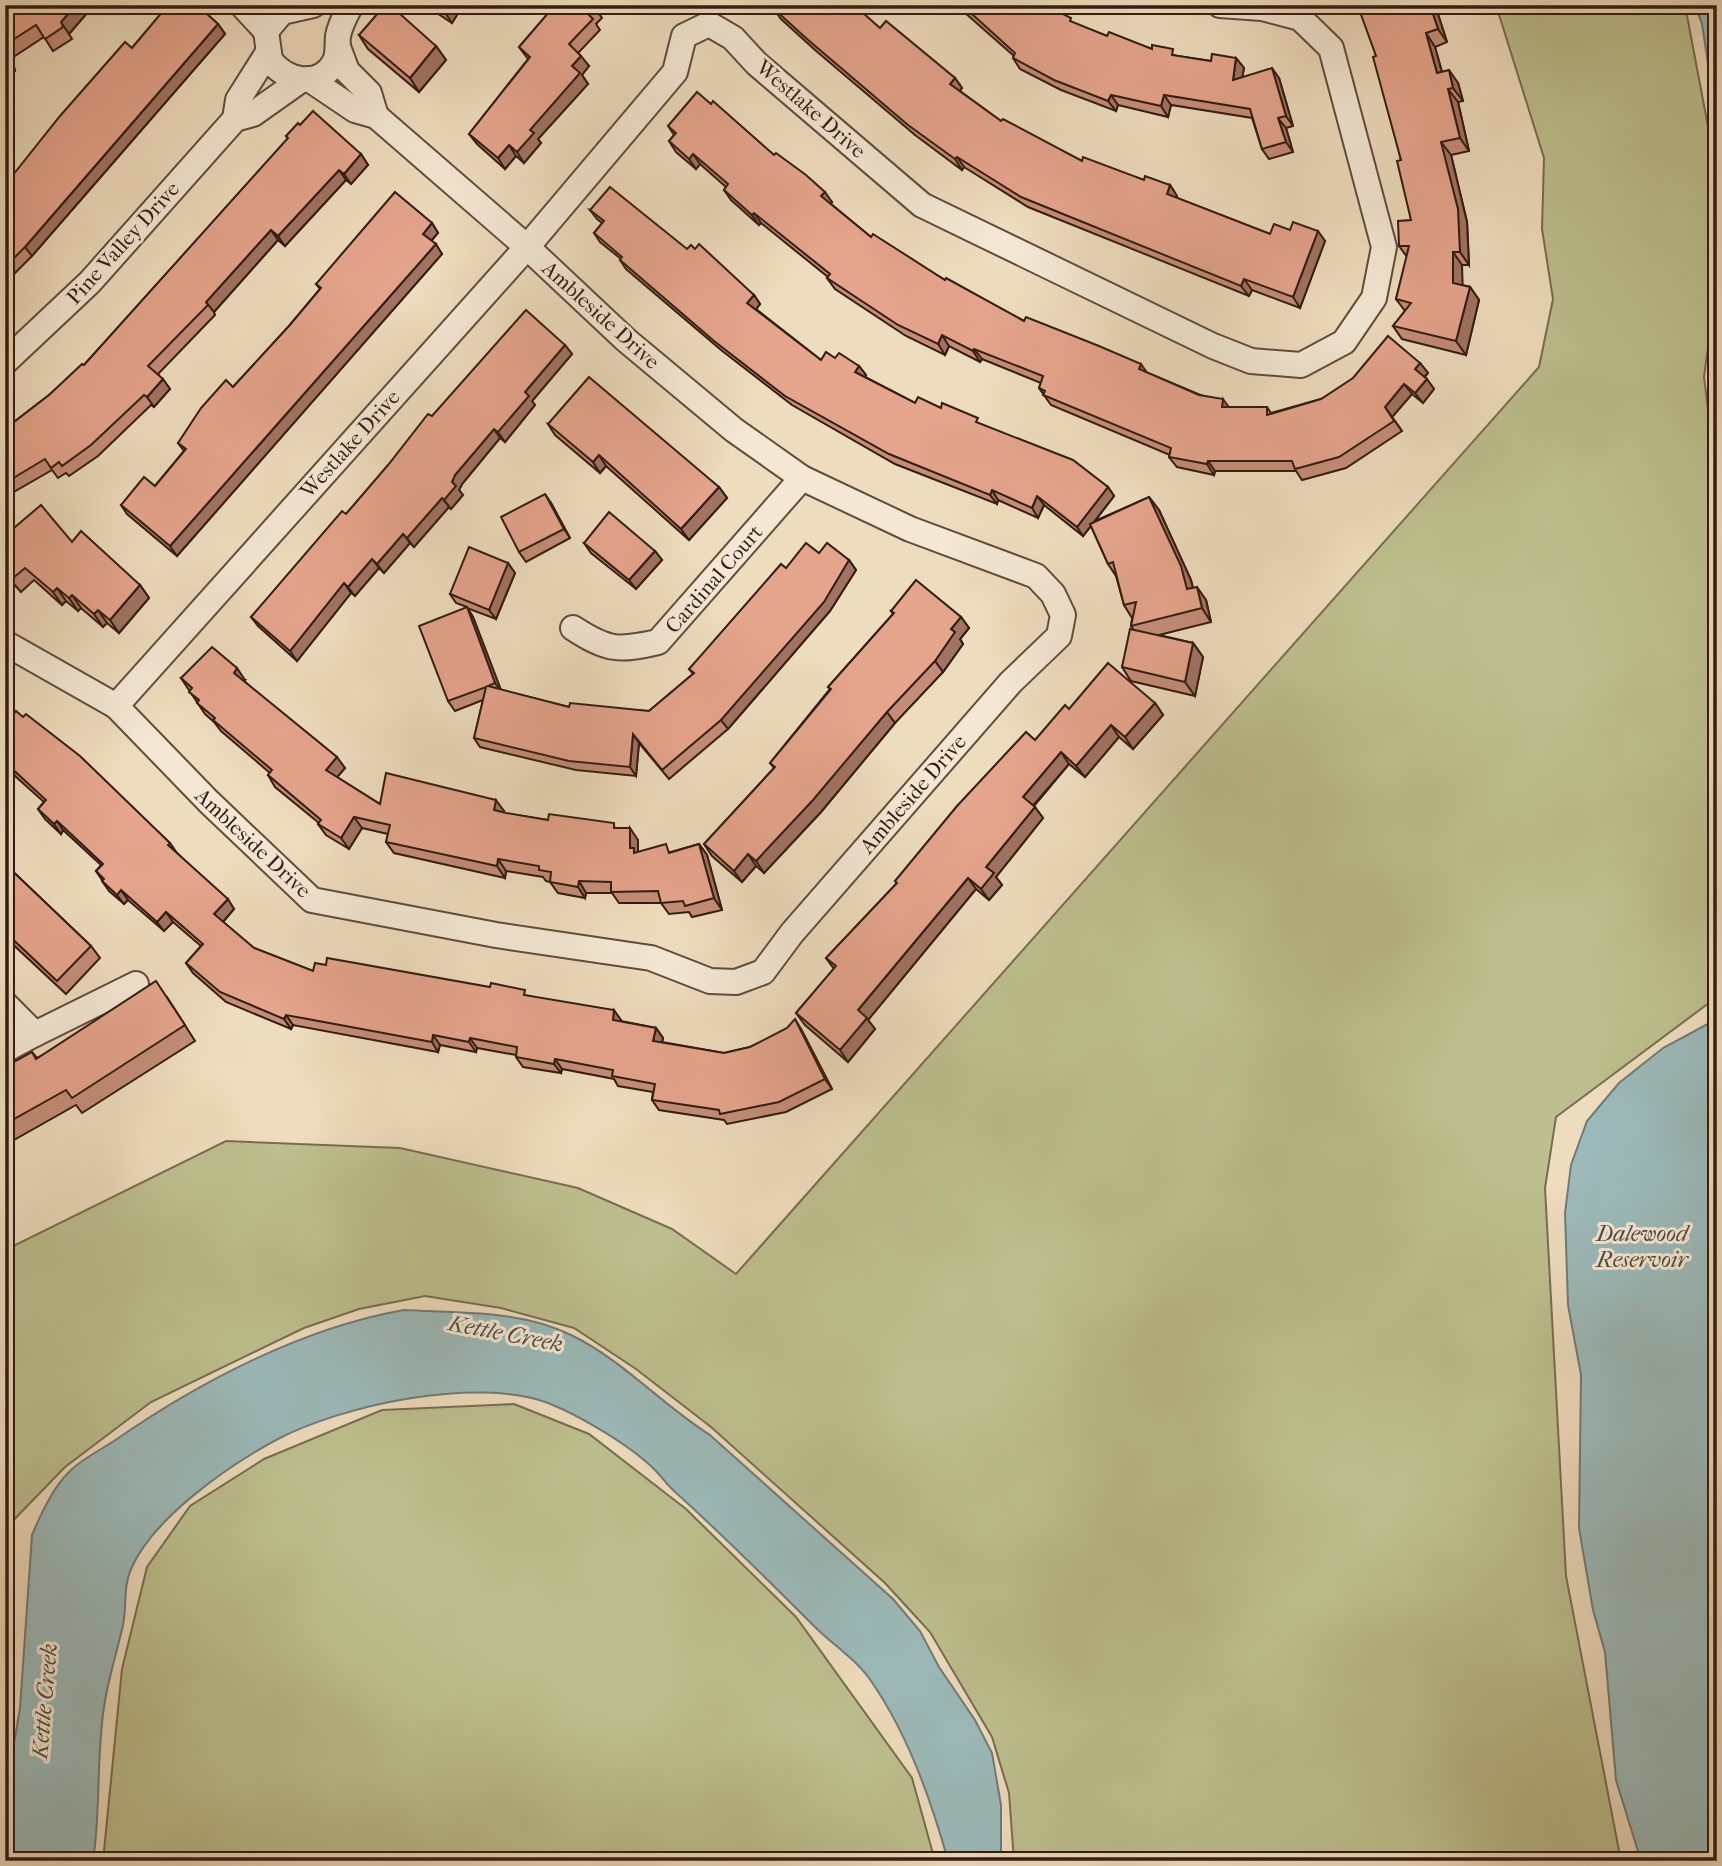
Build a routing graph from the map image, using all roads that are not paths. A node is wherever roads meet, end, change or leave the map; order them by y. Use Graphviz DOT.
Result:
graph roads {
  1 [pos="243,5"];
  2 [pos="351,5"];
  3 [pos="1220,5"];
  4 [pos="299,6"];
  5 [pos="338,41"];
  6 [pos="267,43"];
  7 [pos="305,80"];
  8 [pos="376,116"];
  9 [pos="235,119"];
  10 [pos="527,247"];
  11 [pos="5,362"];
  12 [pos="802,478"];
  13 [pos="573,628"];
  14 [pos="5,643"];
  15 [pos="116,706"];
  16 [pos="136,984"];
  17 [pos="5,1004"];
  18 [pos="35,1034"];
  19 [pos="5,1050"];
  1 -- 6 [label="street"];
  2 -- 5 [label="street, Pine Valley Drive"];
  3 -- 10 [label="street, Westlake Drive"];
  4 -- 5 [label="street, Pine Valley Drive"];
  4 -- 6 [label="street, Pine Valley Drive"];
  5 -- 7 [label="street, Pine Valley Drive"];
  5 -- 8 [label="street, Ambleside Drive"];
  6 -- 7 [label="street"];
  6 -- 9 [label="street, Pine Valley Drive"];
  7 -- 8 [label="street, Ambleside Drive"];
  7 -- 9 [label="street, Pine Valley Drive"];
  8 -- 10 [label="street, Ambleside Drive"];
  9 -- 11 [label="street, Pine Valley Drive"];
  10 -- 12 [label="street, Ambleside Drive"];
  10 -- 15 [label="street, Westlake Drive"];
  12 -- 13 [label="street, Cardinal Court"];
  12 -- 15 [label="street, Ambleside Drive"];
  14 -- 15 [label="street, Ambleside Drive"];
  16 -- 18 [label="street"];
  17 -- 18 [label="street"];
  18 -- 19 [label="street"];
}
